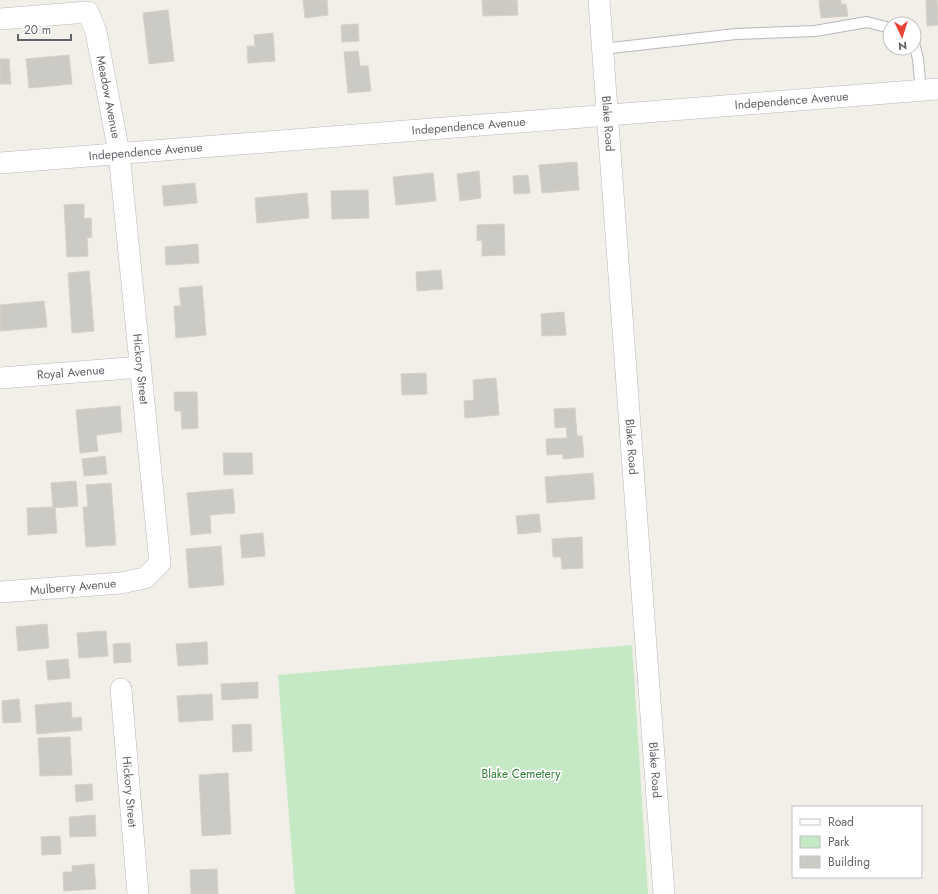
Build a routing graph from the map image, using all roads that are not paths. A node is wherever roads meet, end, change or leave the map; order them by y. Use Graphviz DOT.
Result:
graph roads {
  1 [pos="599,0"];
  2 [pos="0,19"];
  3 [pos="882,26"];
  4 [pos="602,49"];
  5 [pos="917,56"];
  6 [pos="930,90"];
  7 [pos="606,116"];
  8 [pos="119,153"];
  9 [pos="0,163"];
  10 [pos="141,367"];
  11 [pos="0,378"];
  12 [pos="145,578"];
  13 [pos="0,592"];
  14 [pos="121,689"];
  15 [pos="138,894"];
  16 [pos="664,894"];
  1 -- 4 [label="street, Blake Road"];
  2 -- 8 [label="street, Meadow Avenue"];
  3 -- 4 [label="lane"];
  4 -- 7 [label="street, Blake Road"];
  5 -- 6 [label="lane"];
  6 -- 7 [label="street, Independence Avenue"];
  7 -- 8 [label="street, Independence Avenue"];
  7 -- 16 [label="street, Blake Road"];
  8 -- 9 [label="street, Independence Avenue"];
  8 -- 10 [label="street, Hickory Street"];
  10 -- 11 [label="street, Royal Avenue"];
  10 -- 12 [label="street, Hickory Street"];
  12 -- 13 [label="street, Mulberry Avenue"];
  14 -- 15 [label="street, Hickory Street"];
}
